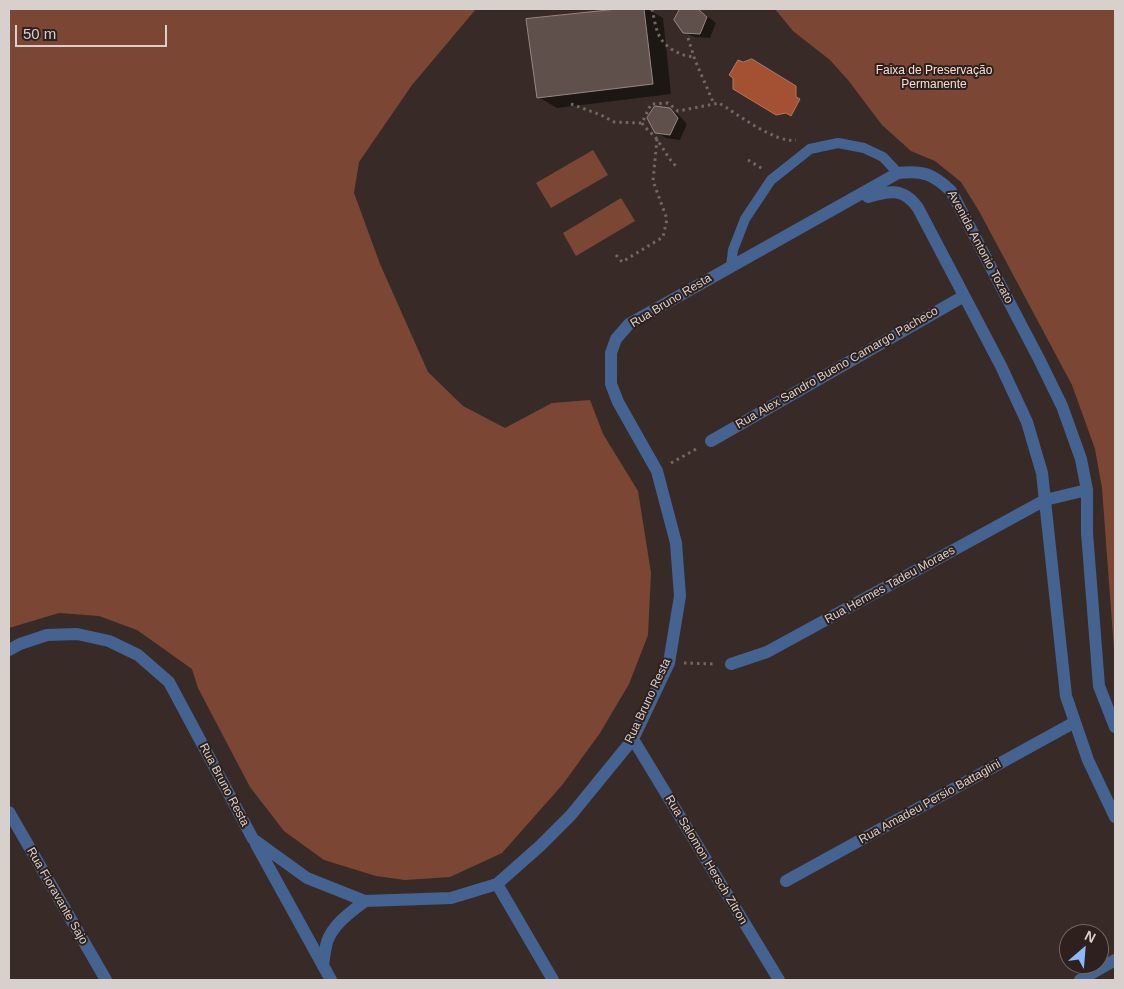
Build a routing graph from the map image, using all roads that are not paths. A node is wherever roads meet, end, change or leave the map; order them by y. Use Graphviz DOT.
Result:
graph roads {
  1 [pos="898,173"];
  2 [pos="840,207"];
  3 [pos="731,266"];
  4 [pos="964,296"];
  5 [pos="711,441"];
  6 [pos="1087,490"];
  7 [pos="1045,500"];
  8 [pos="9,650"];
  9 [pos="731,664"];
  10 [pos="1075,722"];
  11 [pos="1115,727"];
  12 [pos="633,739"];
  13 [pos="9,812"];
  14 [pos="1115,817"];
  15 [pos="253,839"];
  16 [pos="786,881"];
  17 [pos="496,884"];
  18 [pos="365,901"];
  19 [pos="1115,960"];
  20 [pos="323,966"];
  21 [pos="106,980"];
  22 [pos="331,980"];
  23 [pos="553,980"];
  24 [pos="780,980"];
  25 [pos="1080,980"];
  1 -- 2 [label="street"];
  1 -- 3 [label="lane"];
  1 -- 6 [label="street, Avenida Antonio Tozato"];
  2 -- 3 [label="street, Rua Bruno Resta"];
  2 -- 4 [label="street"];
  3 -- 12 [label="street, Rua Bruno Resta"];
  4 -- 5 [label="street, Rua Alex Sandro Bueno Camargo Pacheco"];
  4 -- 7 [label="street"];
  6 -- 7 [label="street"];
  6 -- 11 [label="street, Avenida Antonio Tozato"];
  7 -- 9 [label="street, Rua Hermes Tadeu Moraes"];
  7 -- 10 [label="street"];
  8 -- 15 [label="street, Rua Bruno Resta"];
  10 -- 14 [label="street"];
  10 -- 16 [label="street, Rua Amadeu Persio Battaglini"];
  12 -- 17 [label="street, Rua Bruno Resta"];
  12 -- 24 [label="street, Rua Salomon Hersch Zitron"];
  13 -- 21 [label="street, Rua Fioravante Sajo"];
  15 -- 18 [label="street, Rua Bruno Resta"];
  15 -- 20 [label="street"];
  17 -- 18 [label="street, Rua Bruno Resta"];
  17 -- 23 [label="street"];
  18 -- 20 [label="street"];
  19 -- 25 [label="street"];
  20 -- 22 [label="street"];
}
